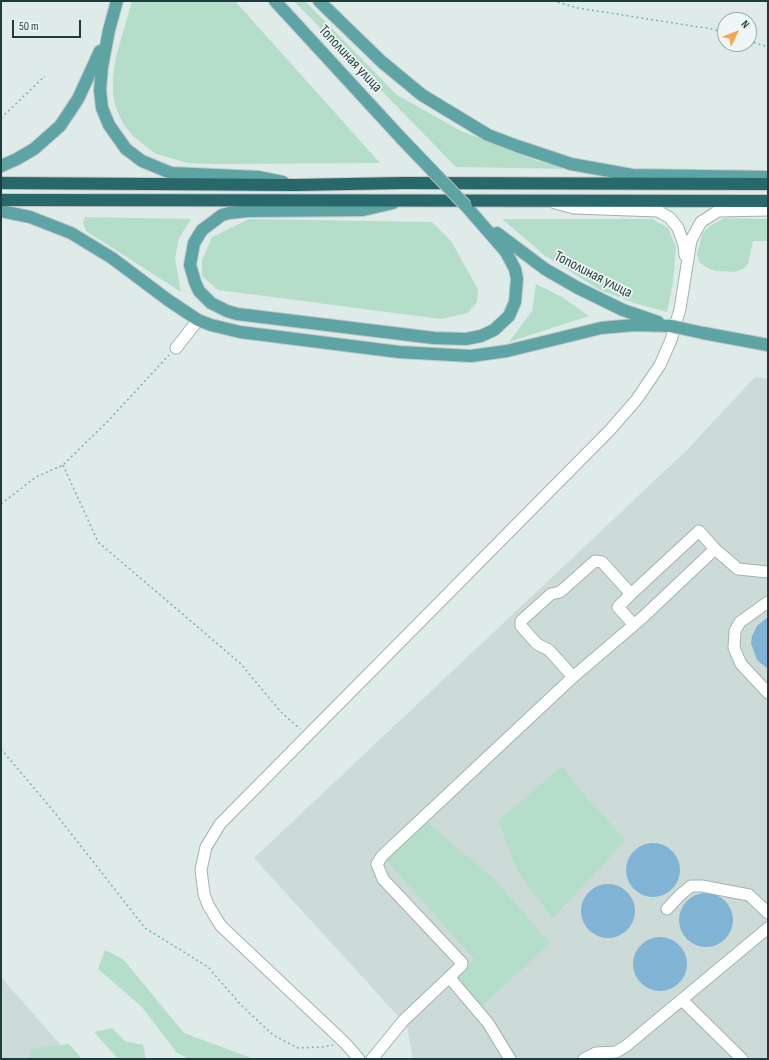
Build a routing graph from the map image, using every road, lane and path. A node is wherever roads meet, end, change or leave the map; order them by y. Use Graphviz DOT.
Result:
graph roads {
  1 [pos="117,1"];
  2 [pos="275,1"];
  3 [pos="319,1"];
  4 [pos="553,1"];
  5 [pos="109,30"];
  6 [pos="717,31"];
  7 [pos="757,44"];
  8 [pos="768,47"];
  9 [pos="44,76"];
  10 [pos="1,118"];
  11 [pos="1,166"];
  12 [pos="768,177"];
  13 [pos="1,183"];
  14 [pos="768,184"];
  15 [pos="296,185"];
  16 [pos="1,200"];
  17 [pos="406,201"];
  18 [pos="545,201"];
  19 [pos="768,202"];
  20 [pos="768,210"];
  21 [pos="1,211"];
  22 [pos="494,233"];
  23 [pos="685,271"];
  24 [pos="198,320"];
  25 [pos="635,320"];
  26 [pos="768,344"];
  27 [pos="176,348"];
  28 [pos="64,465"];
  29 [pos="1,504"];
  30 [pos="715,549"];
  31 [pos="768,572"];
  32 [pos="631,594"];
  33 [pos="768,602"];
  34 [pos="633,624"];
  35 [pos="573,677"];
  36 [pos="768,693"];
  37 [pos="307,734"];
  38 [pos="1,748"];
  39 [pos="667,909"];
  40 [pos="768,913"];
  41 [pos="768,928"];
  42 [pos="449,977"];
  43 [pos="682,1000"];
  44 [pos="345,1043"];
  45 [pos="359,1059"];
  46 [pos="372,1059"];
  47 [pos="510,1059"];
  48 [pos="584,1059"];
  49 [pos="742,1059"];
  1 -- 5 [label="main road"];
  2 -- 22 [label="main road, Тополиная улица, bridge"];
  3 -- 12 [label="main road"];
  4 -- 6 [label="path"];
  5 -- 11 [label="main road"];
  5 -- 15 [label="main road"];
  7 -- 8 [label="path"];
  9 -- 10 [label="path"];
  13 -- 15 [label="highway"];
  14 -- 15 [label="highway"];
  16 -- 17 [label="highway"];
  17 -- 18 [label="highway"];
  17 -- 22 [label="main road"];
  18 -- 19 [label="highway"];
  18 -- 23 [label="street"];
  20 -- 23 [label="street"];
  21 -- 24 [label="main road"];
  22 -- 25 [label="main road, Тополиная улица"];
  23 -- 37 [label="street"];
  24 -- 25 [label="main road"];
  24 -- 27 [label="street"];
  25 -- 26 [label="main road, Тополиная улица, bridge"];
  27 -- 28 [label="path"];
  28 -- 29 [label="path"];
  28 -- 37 [label="path"];
  30 -- 31 [label="street"];
  30 -- 32 [label="street"];
  30 -- 34 [label="street"];
  32 -- 34 [label="street"];
  32 -- 35 [label="street"];
  33 -- 36 [label="street"];
  34 -- 35 [label="street"];
  35 -- 42 [label="street"];
  37 -- 44 [label="street"];
  38 -- 44 [label="path"];
  39 -- 40 [label="street"];
  41 -- 43 [label="street"];
  42 -- 46 [label="street"];
  42 -- 47 [label="street"];
  43 -- 48 [label="street"];
  43 -- 49 [label="street"];
  44 -- 45 [label="street"];
}
